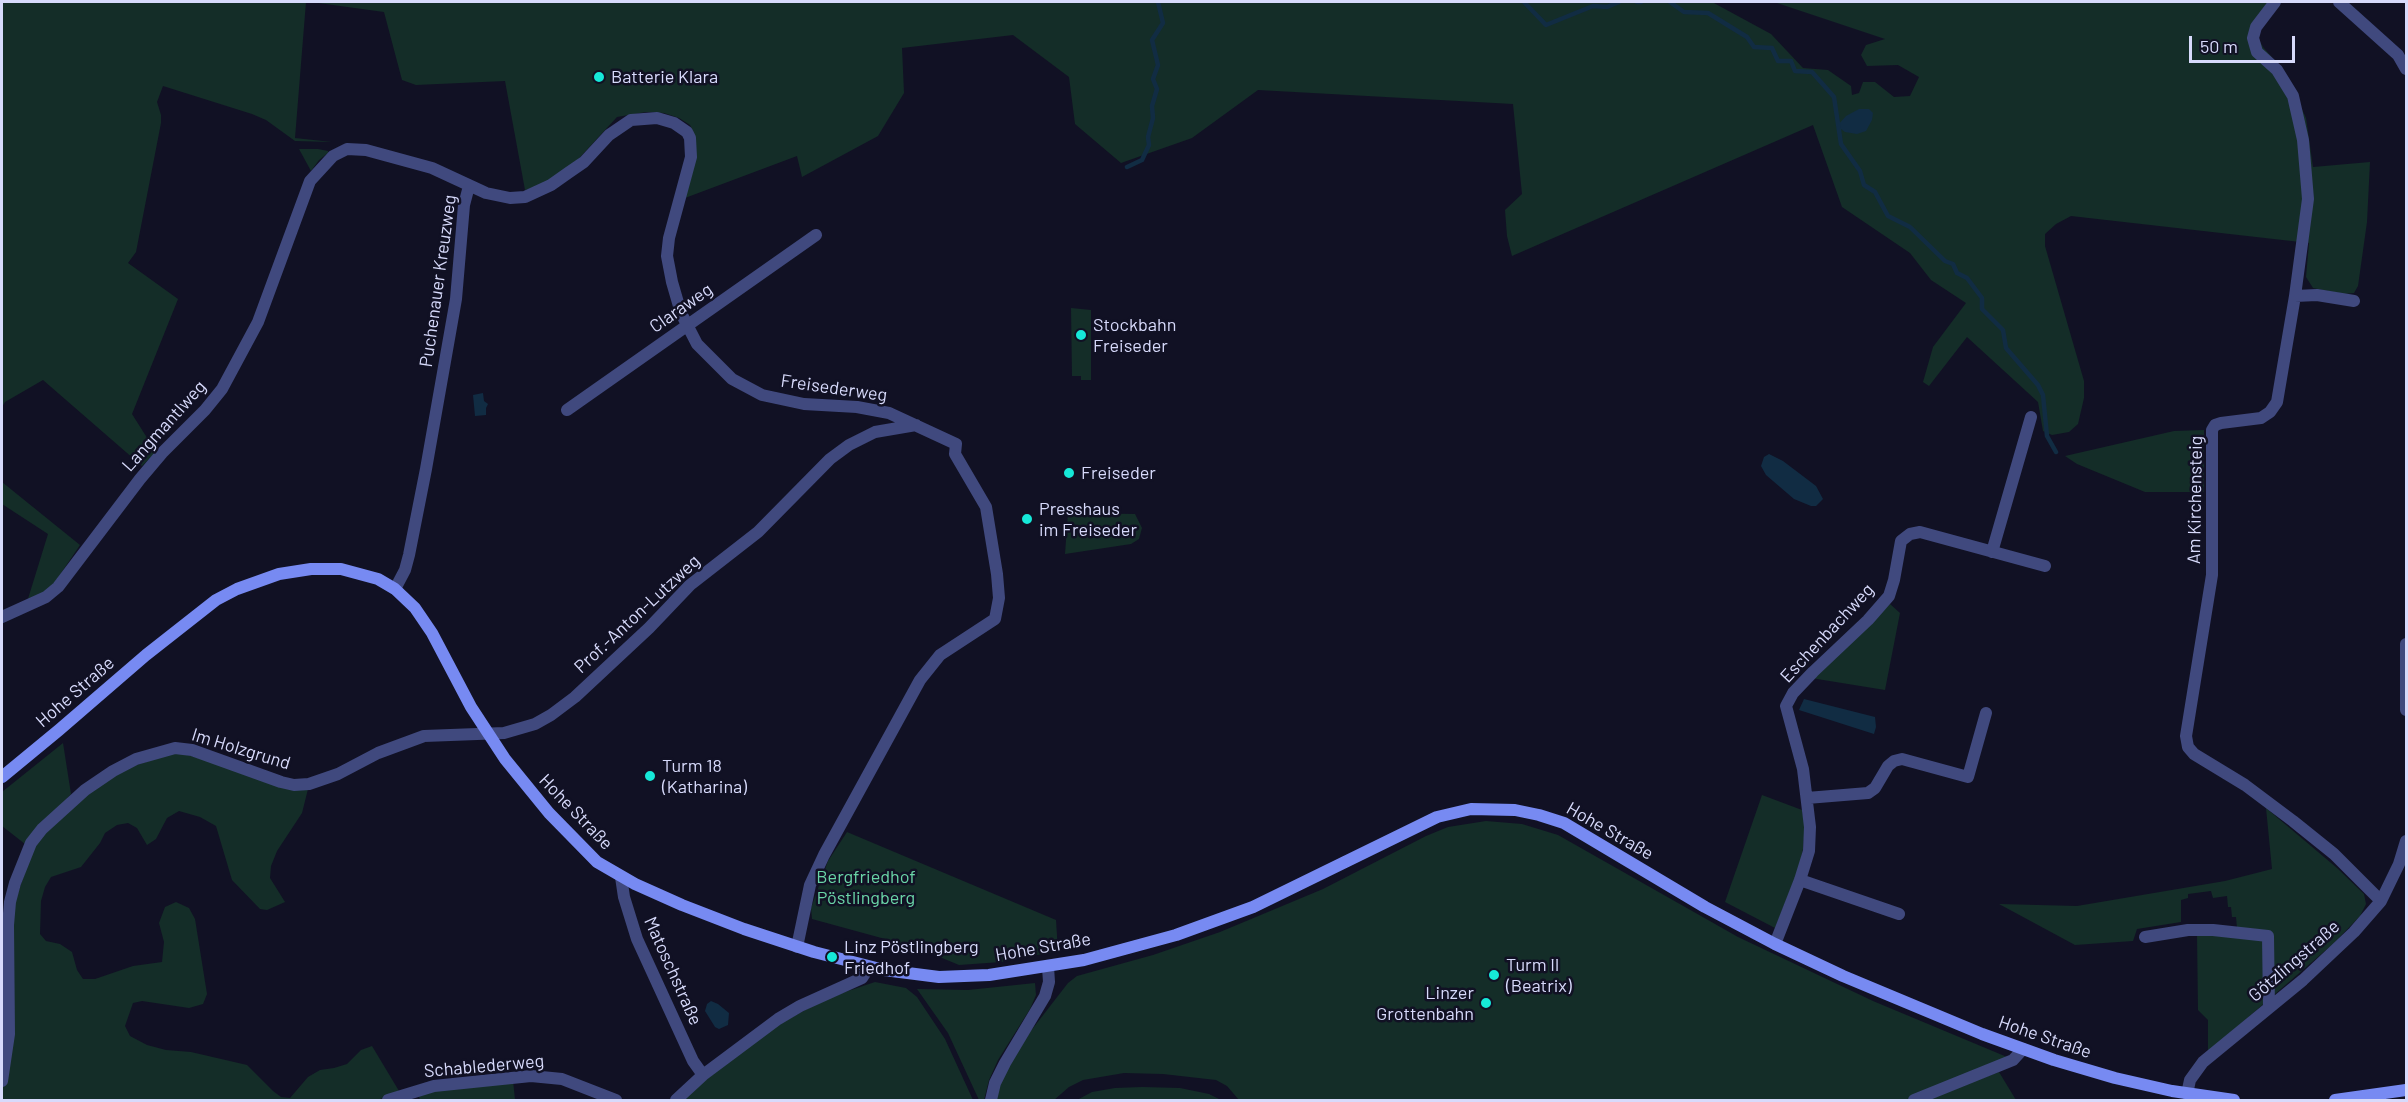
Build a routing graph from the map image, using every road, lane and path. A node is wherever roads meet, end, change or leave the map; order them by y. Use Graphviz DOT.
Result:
graph roads {
  1 [pos="2275,2"];
  2 [pos="2339,2"];
  3 [pos="2406,69"];
  4 [pos="310,181"];
  5 [pos="469,186"];
  6 [pos="816,235"];
  7 [pos="2295,296"];
  8 [pos="2354,301"];
  9 [pos="687,326"];
  10 [pos="567,410"];
  11 [pos="874,410"];
  12 [pos="2031,417"];
  13 [pos="918,425"];
  14 [pos="875,432"];
  15 [pos="1992,552"];
  16 [pos="2045,566"];
  17 [pos="395,590"];
  18 [pos="2,617"];
  19 [pos="2406,644"];
  20 [pos="2406,710"];
  21 [pos="1986,713"];
  22 [pos="488,734"];
  23 [pos="2,777"];
  24 [pos="1807,798"];
  25 [pos="2406,841"];
  26 [pos="621,877"];
  27 [pos="1800,880"];
  28 [pos="2381,901"];
  29 [pos="1899,915"];
  30 [pos="2145,937"];
  31 [pos="1775,944"];
  32 [pos="797,947"];
  33 [pos="869,967"];
  34 [pos="1048,967"];
  35 [pos="2269,1008"];
  36 [pos="2023,1049"];
  37 [pos="703,1075"];
  38 [pos="2,1081"];
  39 [pos="2406,1090"];
  40 [pos="2187,1094"];
  41 [pos="388,1101"];
  42 [pos="616,1101"];
  43 [pos="676,1101"];
  44 [pos="991,1101"];
  45 [pos="1914,1101"];
  46 [pos="2234,1101"];
  47 [pos="2335,1101"];
  1 -- 7 [label="street, Am Kirchensteig"];
  2 -- 3 [label="street"];
  4 -- 5 [label="street, Puchenauer Kreuzweg"];
  4 -- 18 [label="street, Langmantlweg"];
  5 -- 9 [label="street, Freisederweg"];
  5 -- 17 [label="street, Puchenauer Kreuzweg"];
  6 -- 9 [label="street, Claraweg"];
  7 -- 8 [label="street"];
  7 -- 28 [label="street, Am Kirchensteig"];
  9 -- 10 [label="street, Claraweg"];
  9 -- 11 [label="street, Freisederweg"];
  11 -- 13 [label="street, Freisederweg"];
  11 -- 14 [label="street"];
  12 -- 15 [label="street"];
  13 -- 14 [label="street, Prof.-Anton-Lutzweg"];
  13 -- 32 [label="street, Freisederweg"];
  14 -- 22 [label="street, Prof.-Anton-Lutzweg"];
  15 -- 16 [label="street, Eschenbachweg"];
  15 -- 24 [label="street, Eschenbachweg"];
  17 -- 22 [label="main road, Hohe Straße"];
  17 -- 23 [label="main road, Hohe Straße"];
  19 -- 20 [label="street"];
  21 -- 24 [label="street"];
  22 -- 26 [label="main road, Hohe Straße"];
  22 -- 38 [label="street, Im Holzgrund"];
  24 -- 27 [label="street, Eschenbachweg"];
  25 -- 28 [label="street, Götzlingstraße"];
  26 -- 32 [label="main road, Hohe Straße"];
  26 -- 37 [label="street, Matoschstraße"];
  27 -- 29 [label="street"];
  27 -- 31 [label="street, Eschenbachweg"];
  28 -- 35 [label="street, Götzlingstraße"];
  30 -- 35 [label="street"];
  31 -- 34 [label="main road, Hohe Straße"];
  31 -- 36 [label="main road, Hohe Straße"];
  32 -- 33 [label="main road, Hohe Straße"];
  33 -- 34 [label="main road, Hohe Straße"];
  33 -- 37 [label="street"];
  34 -- 44 [label="street"];
  35 -- 40 [label="street, Götzlingstraße"];
  36 -- 40 [label="main road, Hohe Straße"];
  36 -- 45 [label="street"];
  37 -- 43 [label="street"];
  39 -- 47 [label="main road"];
  40 -- 46 [label="main road, Hohe Straße"];
  41 -- 42 [label="street, Schablederweg"];
}
